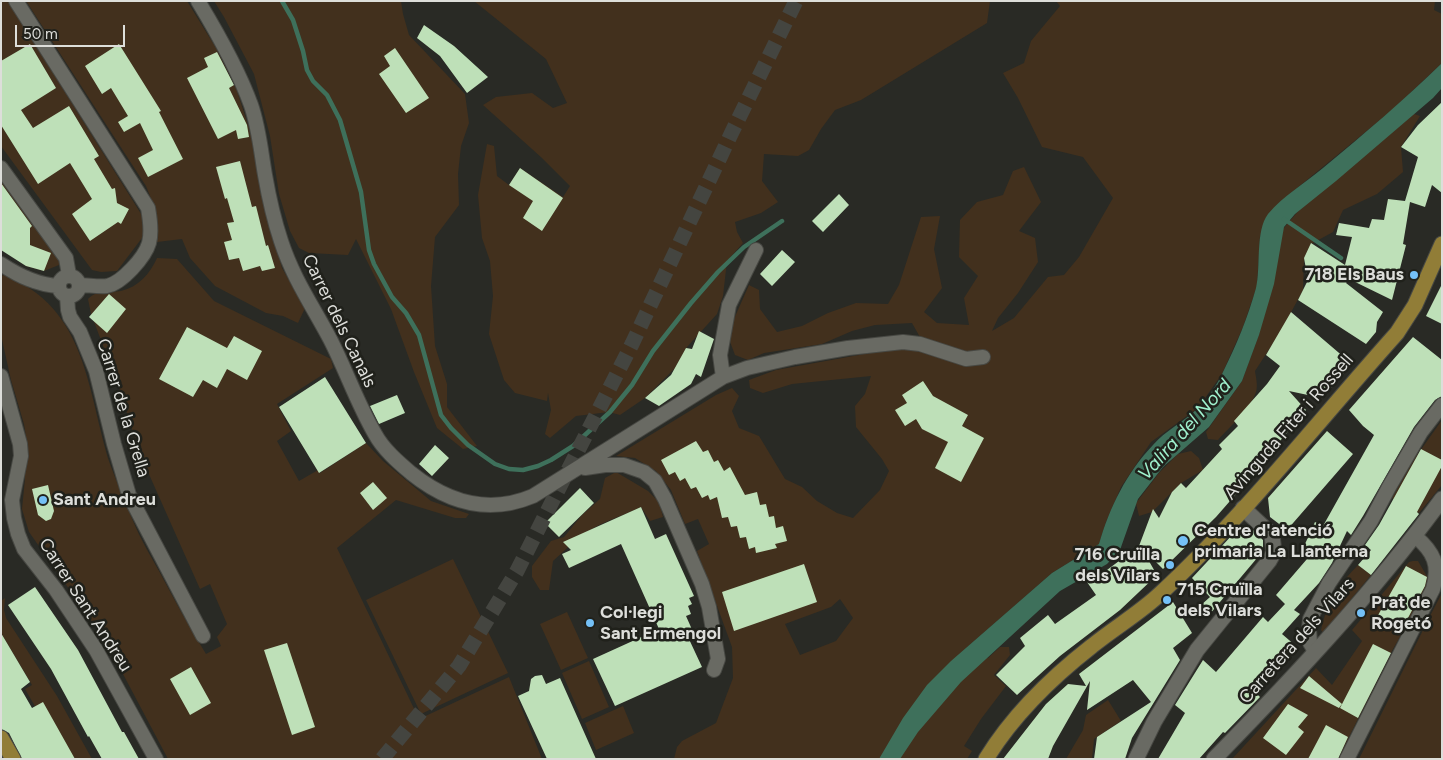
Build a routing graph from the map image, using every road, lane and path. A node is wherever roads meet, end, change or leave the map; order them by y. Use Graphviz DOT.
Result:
graph roads {
  1 [pos="16,1"];
  2 [pos="198,1"];
  3 [pos="1,168"];
  4 [pos="1442,244"];
  5 [pos="756,250"];
  6 [pos="1,264"];
  7 [pos="75,280"];
  8 [pos="63,291"];
  9 [pos="983,356"];
  10 [pos="1,376"];
  11 [pos="723,378"];
  12 [pos="1442,405"];
  13 [pos="577,470"];
  14 [pos="1442,499"];
  15 [pos="1243,508"];
  16 [pos="1415,536"];
  17 [pos="204,636"];
  18 [pos="1315,651"];
  19 [pos="714,670"];
  20 [pos="1,738"];
  21 [pos="13,759"];
  22 [pos="156,759"];
  23 [pos="986,759"];
  24 [pos="1136,759"];
  25 [pos="1214,759"];
  26 [pos="1347,759"];
  1 -- 7 [label="street"];
  2 -- 13 [label="street, Carrer dels Canals"];
  3 -- 7 [label="street"];
  4 -- 15 [label="main road, Avinguda Fiter i Rossell"];
  5 -- 11 [label="street"];
  6 -- 8 [label="street"];
  7 -- 8 [label="street"];
  7 -- 8 [label="street"];
  8 -- 17 [label="street, Carrer de la Grella"];
  9 -- 11 [label="street, Carrer dels Canals"];
  10 -- 22 [label="street, Carrer Sant Andreu"];
  11 -- 13 [label="street, Carrer dels Canals"];
  12 -- 18 [label="street"];
  13 -- 19 [label="street, Carrer dels Canals"];
  14 -- 16 [label="street, Carretera dels Vilars"];
  15 -- 23 [label="main road, Avinguda Fiter i Rossell"];
  15 -- 24 [label="street"];
  16 -- 18 [label="street, Carretera dels Vilars"];
  16 -- 26 [label="street"];
  18 -- 25 [label="street, Carretera dels Vilars"];
  20 -- 21 [label="main road"];
}
